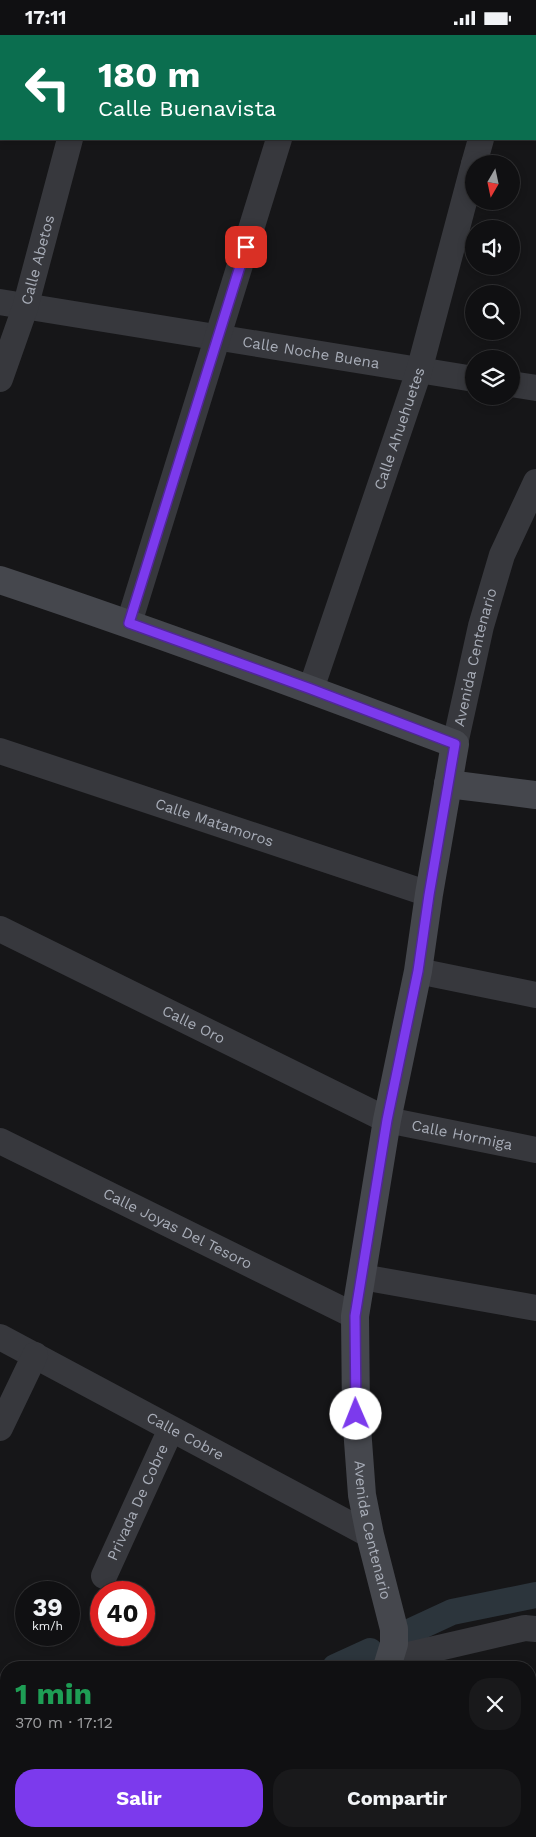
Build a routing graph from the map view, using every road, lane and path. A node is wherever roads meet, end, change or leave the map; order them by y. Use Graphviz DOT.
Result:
graph roads {
  1 [pos="70,140"];
  2 [pos="279,140"];
  3 [pos="480,140"];
  4 [pos="476,155"];
  5 [pos="465,198"];
  6 [pos="12,305"];
  7 [pos="218,337"];
  8 [pos="419,371"];
  9 [pos="465,378"];
  10 [pos="0,379"];
  11 [pos="520,385"];
  12 [pos="536,388"];
  13 [pos="536,482"];
  14 [pos="0,580"];
  15 [pos="129,623"];
  16 [pos="311,689"];
  17 [pos="455,744"];
  18 [pos="0,751"];
  19 [pos="448,784"];
  20 [pos="536,795"];
  21 [pos="429,895"];
  22 [pos="0,929"];
  23 [pos="418,971"];
  24 [pos="536,995"];
  25 [pos="387,1120"];
  26 [pos="0,1141"];
  27 [pos="536,1150"];
  28 [pos="362,1277"];
  29 [pos="536,1308"];
  30 [pos="355,1316"];
  31 [pos="0,1337"];
  32 [pos="35,1355"];
  33 [pos="0,1428"];
  34 [pos="171,1429"];
  35 [pos="370,1535"];
  36 [pos="104,1576"];
  37 [pos="536,1629"];
  38 [pos="390,1661"];
  39 [pos="397,1661"];
  1 -- 6 [label="street, Calle Abetos"];
  2 -- 7 [label="street"];
  3 -- 4 [label="street, Calle Ahuehuetes"];
  5 -- 8 [label="street, Calle Ahuehuetes"];
  6 -- 7 [label="street, Calle Noche Buena"];
  6 -- 10 [label="street, Calle Abetos"];
  7 -- 8 [label="street, Calle Noche Buena"];
  7 -- 15 [label="street"];
  8 -- 9 [label="street, Calle Noche Buena"];
  8 -- 16 [label="street, Calle Ahuehuetes"];
  11 -- 12 [label="street"];
  13 -- 17 [label="street, Avenida Centenario"];
  14 -- 15 [label="street"];
  15 -- 16 [label="street"];
  16 -- 17 [label="street"];
  17 -- 19 [label="street, Avenida Centenario"];
  18 -- 21 [label="street, Calle Matamoros"];
  19 -- 20 [label="street"];
  19 -- 21 [label="street, Avenida Centenario"];
  21 -- 23 [label="street, Avenida Centenario"];
  22 -- 25 [label="street, Calle Oro"];
  23 -- 24 [label="street"];
  23 -- 25 [label="street, Avenida Centenario"];
  25 -- 27 [label="street, Calle Hormiga"];
  25 -- 28 [label="street, Avenida Centenario"];
  26 -- 30 [label="street, Calle Joyas Del Tesoro"];
  28 -- 29 [label="street"];
  28 -- 30 [label="street, Avenida Centenario"];
  30 -- 35 [label="street, Avenida Centenario"];
  31 -- 32 [label="street, Calle Cobre"];
  32 -- 33 [label="street"];
  32 -- 34 [label="street, Calle Cobre"];
  34 -- 35 [label="street, Calle Cobre"];
  34 -- 36 [label="street, Privada De Cobre"];
  35 -- 38 [label="street, Avenida Centenario"];
  37 -- 39 [label="street"];
}
